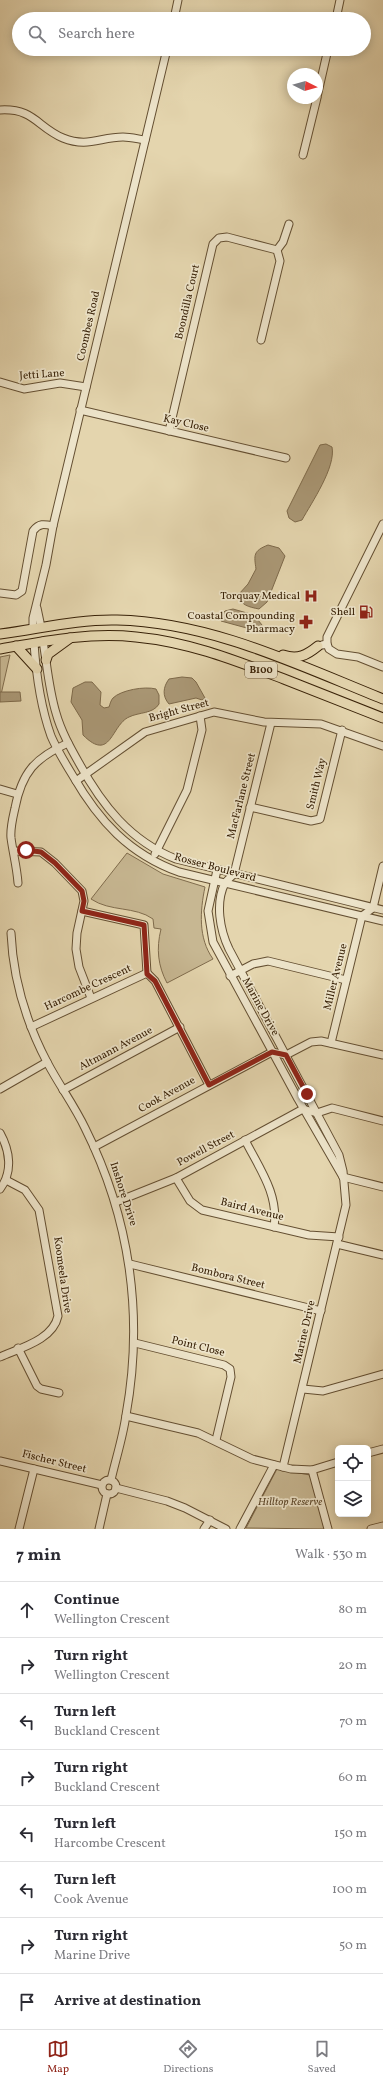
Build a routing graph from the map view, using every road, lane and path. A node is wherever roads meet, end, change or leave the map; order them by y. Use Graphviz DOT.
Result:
graph roads {
  1 [pos="178,0"];
  2 [pos="340,0"];
  3 [pos="175,12"];
  4 [pos="337,12"];
  5 [pos="164,56"];
  6 [pos="326,56"];
  7 [pos="323,71"];
  8 [pos="316,104"];
  9 [pos="0,110"];
  10 [pos="145,140"];
  11 [pos="303,155"];
  12 [pos="289,224"];
  13 [pos="277,250"];
  14 [pos="261,340"];
  15 [pos="0,382"];
  16 [pos="86,387"];
  17 [pos="80,410"];
  18 [pos="169,431"];
  19 [pos="286,458"];
  20 [pos="383,524"];
  21 [pos="53,526"];
  22 [pos="0,593"];
  23 [pos="37,628"];
  24 [pos="0,634"];
  25 [pos="70,638"];
  26 [pos="39,642"];
  27 [pos="241,644"];
  28 [pos="322,645"];
  29 [pos="16,646"];
  30 [pos="0,649"];
  31 [pos="46,660"];
  32 [pos="383,667"];
  33 [pos="37,668"];
  34 [pos="383,699"];
  35 [pos="200,716"];
  36 [pos="383,718"];
  37 [pos="271,723"];
  38 [pos="342,730"];
  39 [pos="68,743"];
  40 [pos="383,746"];
  41 [pos="57,748"];
  42 [pos="85,774"];
  43 [pos="76,781"];
  44 [pos="0,789"];
  45 [pos="17,794"];
  46 [pos="250,807"];
  47 [pos="156,850"];
  48 [pos="14,852"];
  49 [pos="152,860"];
  50 [pos="383,866"];
  51 [pos="217,870"];
  52 [pos="234,874"];
  53 [pos="214,881"];
  54 [pos="18,883"];
  55 [pos="225,883"];
  56 [pos="373,908"];
  57 [pos="383,910"];
  58 [pos="82,911"];
  59 [pos="362,916"];
  60 [pos="383,921"];
  61 [pos="11,933"];
  62 [pos="241,970"];
  63 [pos="147,974"];
  64 [pos="230,976"];
  65 [pos="346,980"];
  66 [pos="91,998"];
  67 [pos="31,1027"];
  68 [pos="180,1027"];
  69 [pos="331,1043"];
  70 [pos="272,1052"];
  71 [pos="286,1055"];
  72 [pos="383,1056"];
  73 [pos="47,1062"];
  74 [pos="209,1085"];
  75 [pos="0,1089"];
  76 [pos="63,1090"];
  77 [pos="303,1109"];
  78 [pos="317,1112"];
  79 [pos="383,1121"];
  80 [pos="0,1133"];
  81 [pos="245,1140"];
  82 [pos="94,1147"];
  83 [pos="176,1178"];
  84 [pos="343,1178"];
  85 [pos="6,1180"];
  86 [pos="383,1187"];
  87 [pos="0,1190"];
  88 [pos="116,1202"];
  89 [pos="274,1227"];
  90 [pos="338,1241"];
  91 [pos="383,1255"];
  92 [pos="130,1264"];
  93 [pos="320,1311"];
  94 [pos="135,1343"];
  95 [pos="18,1348"];
  96 [pos="0,1357"];
  97 [pos="383,1374"];
  98 [pos="303,1389"];
  99 [pos="59,1393"];
  100 [pos="126,1416"];
  101 [pos="216,1440"];
  102 [pos="383,1449"];
  103 [pos="371,1452"];
  104 [pos="0,1461"];
  105 [pos="335,1463"];
  106 [pos="274,1465"];
  107 [pos="283,1466"];
  108 [pos="34,1469"];
  109 [pos="312,1470"];
  110 [pos="111,1480"];
  111 [pos="102,1485"];
  112 [pos="116,1488"];
  113 [pos="107,1494"];
  114 [pos="210,1520"];
  115 [pos="383,1526"];
  116 [pos="19,1529"];
  117 [pos="99,1529"];
  118 [pos="204,1529"];
  119 [pos="226,1529"];
  120 [pos="240,1529"];
  121 [pos="328,1529"];
  122 [pos="371,1529"];
  1 -- 3 [label="street"];
  2 -- 4 [label="street"];
  5 -- 10 [label="street, Coombes Road"];
  6 -- 7 [label="street"];
  8 -- 11 [label="street"];
  9 -- 10 [label="street"];
  10 -- 16 [label="street, Coombes Road"];
  12 -- 13 [label="street"];
  13 -- 14 [label="street"];
  13 -- 18 [label="street, Boondilla Court"];
  15 -- 16 [label="street, Jetti Lane"];
  16 -- 17 [label="street, Coombes Road"];
  17 -- 18 [label="street, Kay Close"];
  17 -- 21 [label="street, Coombes Road"];
  18 -- 19 [label="street, Kay Close"];
  20 -- 28 [label="street"];
  21 -- 22 [label="street"];
  21 -- 23 [label="street, Coombes Road"];
  23 -- 24 [label="main road, B100"];
  23 -- 26 [label="main road"];
  23 -- 27 [label="main road, B100"];
  25 -- 26 [label="main road, B100"];
  25 -- 31 [label="main road"];
  25 -- 36 [label="main road, B100"];
  26 -- 29 [label="main road, B100"];
  26 -- 31 [label="street, Rosser Boulevard"];
  26 -- 33 [label="street, Rosser Boulevard"];
  27 -- 28 [label="main road"];
  27 -- 34 [label="main road, B100"];
  28 -- 32 [label="street"];
  29 -- 30 [label="main road, B100"];
  29 -- 33 [label="main road"];
  31 -- 39 [label="street, Rosser Boulevard"];
  33 -- 41 [label="street, Rosser Boulevard"];
  35 -- 37 [label="street, Bright Street"];
  35 -- 42 [label="street, Bright Street"];
  35 -- 47 [label="street"];
  37 -- 38 [label="street, Bright Street"];
  37 -- 46 [label="street, MacFarlane Street"];
  38 -- 40 [label="street, Bright Street"];
  38 -- 46 [label="street, Smith Way"];
  39 -- 41 [label="street"];
  39 -- 42 [label="street, Rosser Boulevard"];
  41 -- 43 [label="street, Rosser Boulevard"];
  41 -- 45 [label="street"];
  42 -- 43 [label="street, Bright Street"];
  42 -- 47 [label="street, Rosser Boulevard"];
  43 -- 49 [label="street, Rosser Boulevard"];
  44 -- 45 [label="street"];
  45 -- 48 [label="street"];
  46 -- 52 [label="street, MacFarlane Street"];
  47 -- 49 [label="street"];
  47 -- 51 [label="street, Rosser Boulevard"];
  48 -- 54 [label="street"];
  48 -- 58 [label="street"];
  49 -- 53 [label="street, Rosser Boulevard"];
  50 -- 56 [label="street"];
  51 -- 52 [label="street, Rosser Boulevard"];
  51 -- 53 [label="street, Marine Drive"];
  52 -- 55 [label="street"];
  52 -- 56 [label="street, Rosser Boulevard"];
  53 -- 55 [label="street, Rosser Boulevard"];
  53 -- 64 [label="street, Marine Drive"];
  55 -- 59 [label="street, Rosser Boulevard"];
  55 -- 62 [label="street, Marine Drive"];
  56 -- 57 [label="street, Rosser Boulevard"];
  56 -- 59 [label="street"];
  58 -- 63 [label="street"];
  58 -- 66 [label="street"];
  59 -- 60 [label="street, Rosser Boulevard"];
  59 -- 65 [label="street, Miller Avenue"];
  61 -- 67 [label="street, Inshore Drive"];
  62 -- 64 [label="street"];
  62 -- 65 [label="street"];
  62 -- 71 [label="street, Marine Drive"];
  63 -- 66 [label="street, Harcombe Crescent"];
  63 -- 68 [label="street, Harcombe Crescent"];
  64 -- 70 [label="street, Marine Drive"];
  65 -- 69 [label="street, Miller Avenue"];
  66 -- 67 [label="street, Harcombe Crescent"];
  67 -- 73 [label="street, Inshore Drive"];
  68 -- 74 [label="street, Harcombe Crescent"];
  68 -- 76 [label="street, Altmann Avenue"];
  69 -- 71 [label="street"];
  69 -- 72 [label="street"];
  70 -- 71 [label="street"];
  70 -- 74 [label="street, Cook Avenue"];
  70 -- 77 [label="street, Marine Drive"];
  71 -- 78 [label="street, Marine Drive"];
  73 -- 75 [label="street"];
  73 -- 76 [label="street, Inshore Drive"];
  74 -- 82 [label="street, Cook Avenue"];
  76 -- 82 [label="street, Inshore Drive"];
  77 -- 78 [label="street"];
  77 -- 81 [label="street, Powell Street"];
  77 -- 84 [label="street, Marine Drive"];
  78 -- 79 [label="street"];
  78 -- 84 [label="street, Marine Drive"];
  80 -- 85 [label="street"];
  81 -- 83 [label="street, Powell Street"];
  81 -- 89 [label="street"];
  82 -- 88 [label="street, Inshore Drive"];
  83 -- 88 [label="street, Powell Street"];
  83 -- 89 [label="street, Baird Avenue"];
  84 -- 86 [label="street"];
  84 -- 90 [label="street, Marine Drive"];
  85 -- 87 [label="street"];
  85 -- 95 [label="street, Koomeela Drive"];
  88 -- 92 [label="street, Inshore Drive"];
  89 -- 90 [label="street, Baird Avenue"];
  90 -- 91 [label="street, Baird Avenue"];
  90 -- 93 [label="street, Marine Drive"];
  92 -- 93 [label="street, Bombora Street"];
  92 -- 94 [label="street, Inshore Drive"];
  93 -- 98 [label="street, Marine Drive"];
  94 -- 100 [label="street, Inshore Drive"];
  94 -- 101 [label="street, Point Close"];
  95 -- 96 [label="street, Koomeela Drive"];
  95 -- 99 [label="street"];
  97 -- 98 [label="street"];
  98 -- 107 [label="street, Marine Drive"];
  100 -- 101 [label="street"];
  100 -- 110 [label="street, Inshore Drive"];
  101 -- 106 [label="street"];
  102 -- 103 [label="street"];
  104 -- 108 [label="street, Fischer Street"];
  105 -- 109 [label="street"];
  106 -- 107 [label="street"];
  106 -- 120 [label="street"];
  107 -- 109 [label="street"];
  108 -- 111 [label="street, Fischer Street"];
  108 -- 116 [label="street"];
  109 -- 121 [label="street"];
  110 -- 111 [label="street"];
  110 -- 112 [label="street"];
  111 -- 113 [label="street"];
  112 -- 113 [label="street"];
  112 -- 114 [label="street"];
  113 -- 117 [label="street"];
  114 -- 118 [label="street"];
  114 -- 119 [label="street"];
  115 -- 122 [label="street"];
}
